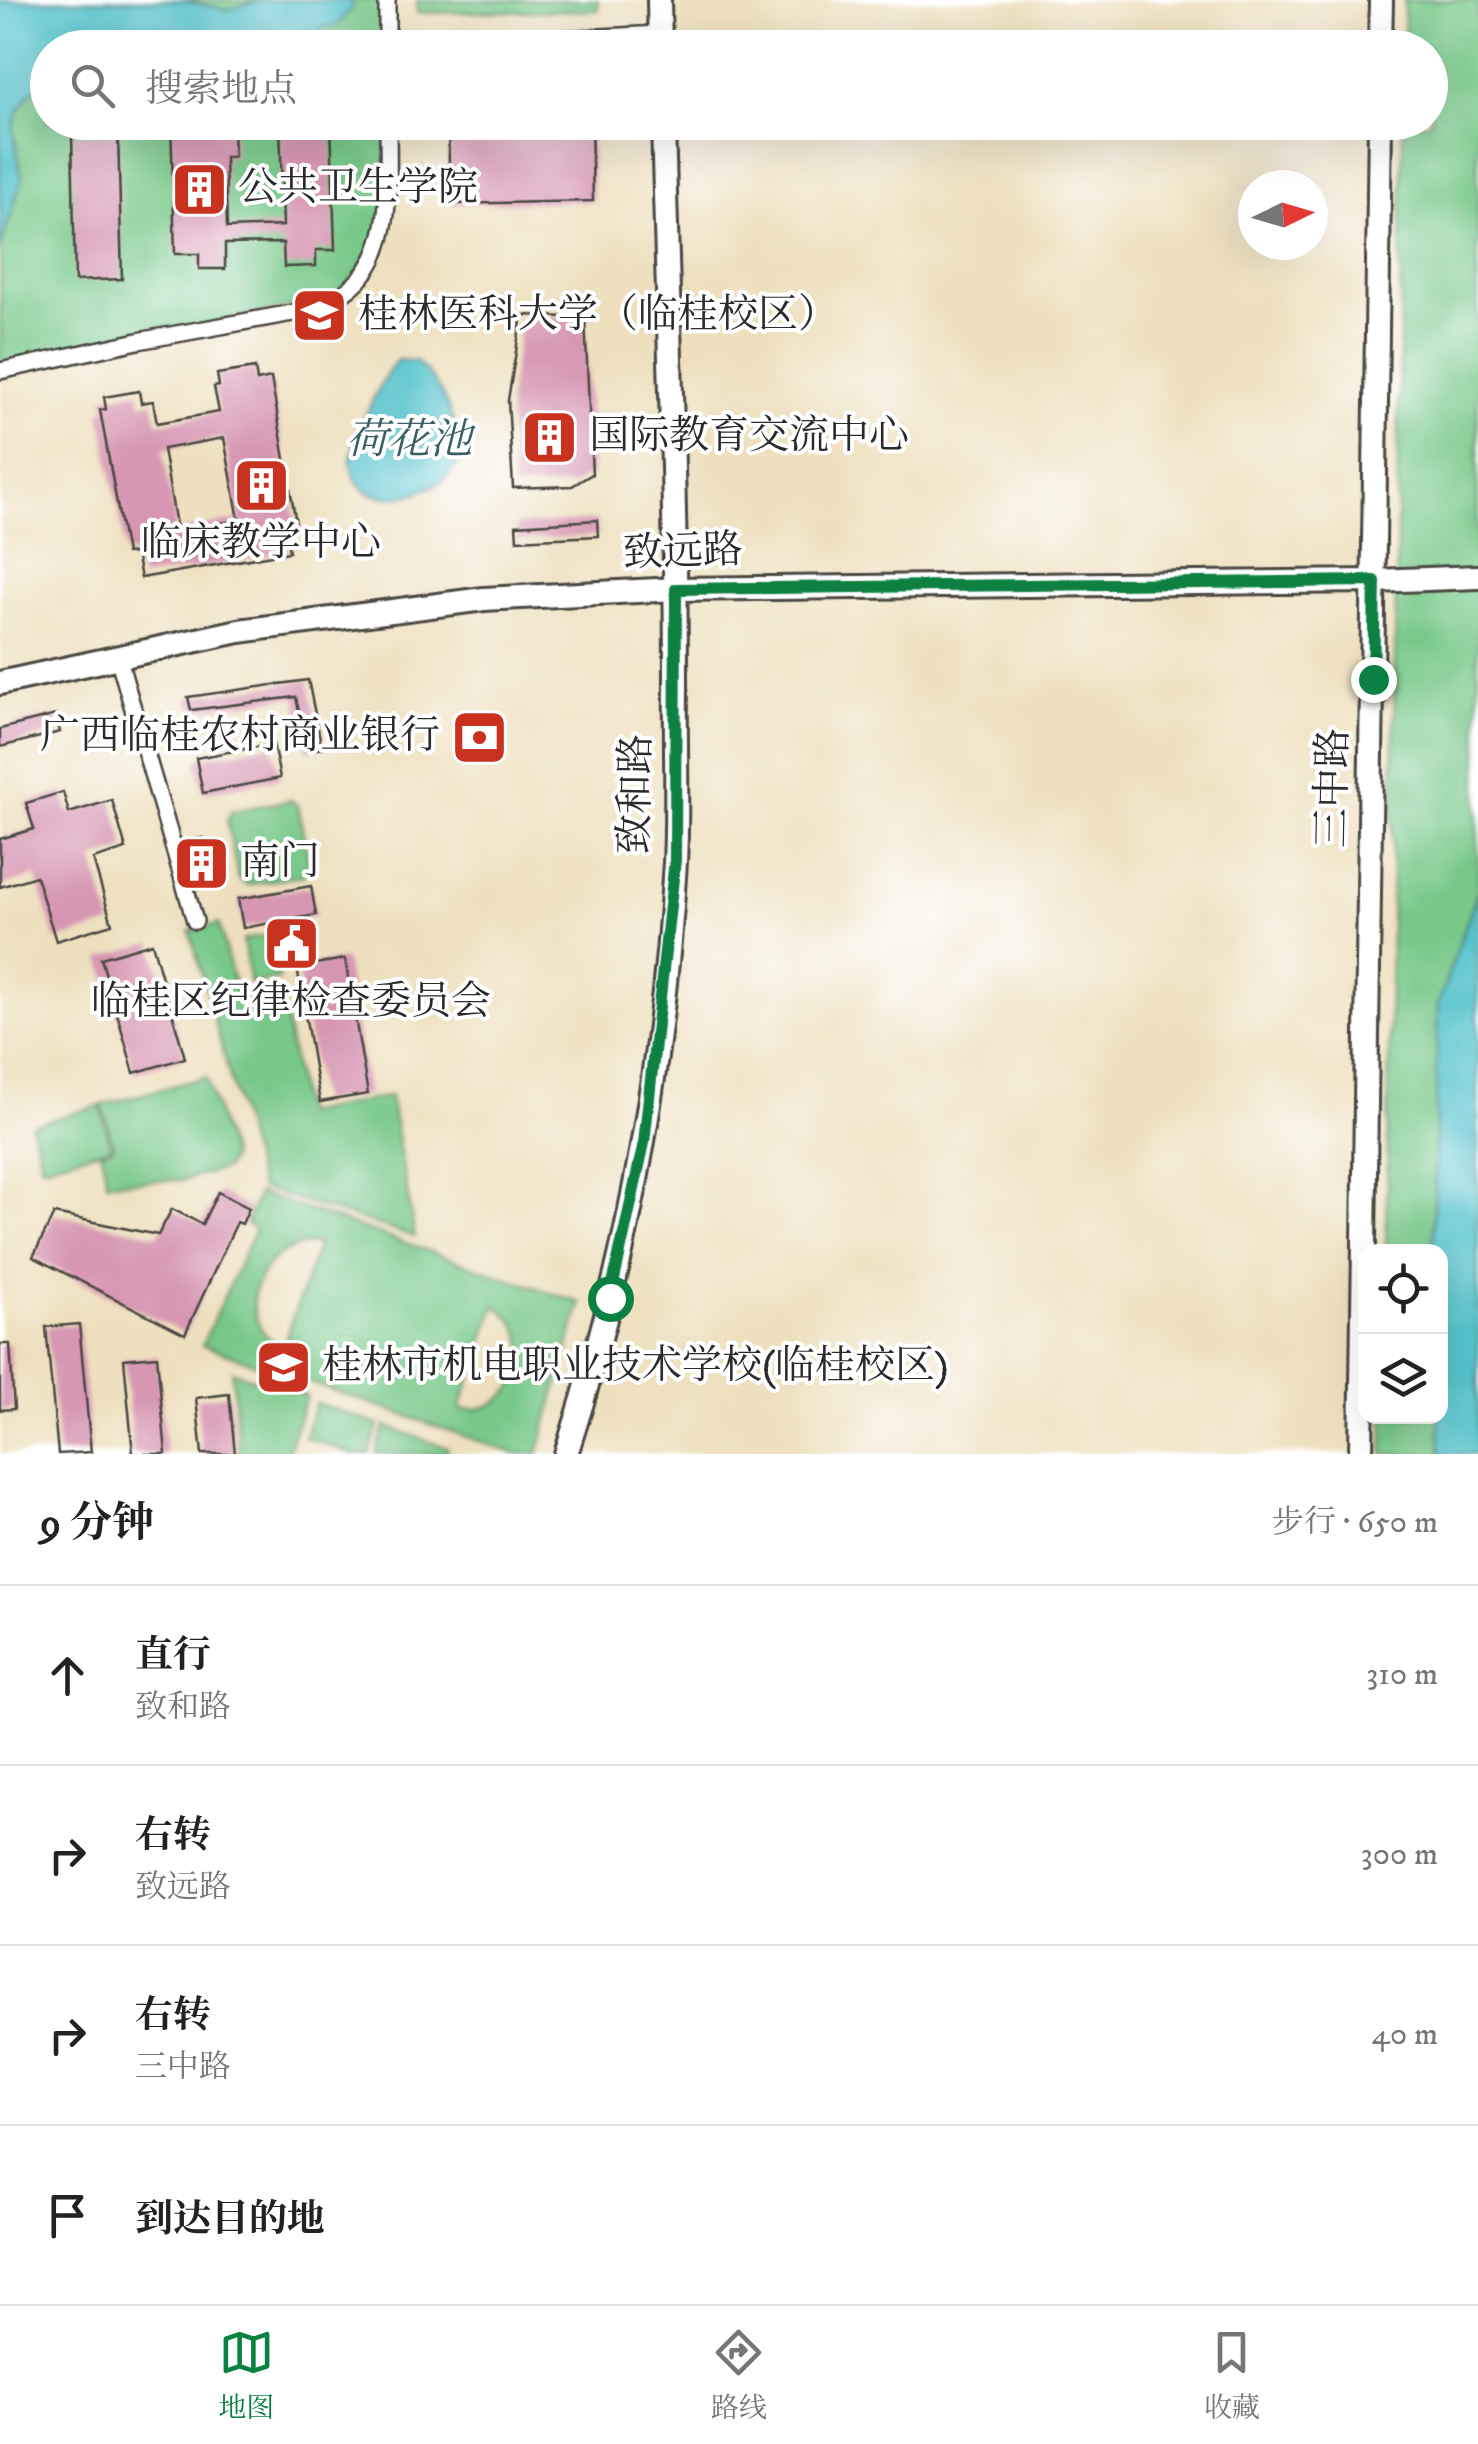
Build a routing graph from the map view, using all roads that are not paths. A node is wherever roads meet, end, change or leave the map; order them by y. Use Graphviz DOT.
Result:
graph roads {
  1 [pos="387,0"];
  2 [pos="659,0"];
  3 [pos="1381,0"];
  4 [pos="388,30"];
  5 [pos="660,30"];
  6 [pos="1380,30"];
  7 [pos="388,140"];
  8 [pos="663,140"];
  9 [pos="1380,140"];
  10 [pos="0,371"];
  11 [pos="1478,577"];
  12 [pos="1375,581"];
  13 [pos="676,589"];
  14 [pos="118,658"];
  15 [pos="0,683"];
  16 [pos="195,921"];
  17 [pos="566,1454"];
  18 [pos="1361,1454"];
  1 -- 4 [label="street"];
  2 -- 5 [label="main road"];
  3 -- 6 [label="main road"];
  7 -- 10 [label="street"];
  8 -- 13 [label="main road, 致和路"];
  9 -- 12 [label="main road, 三中路"];
  11 -- 12 [label="main road, 致远路"];
  12 -- 13 [label="main road, 致远路"];
  12 -- 18 [label="main road, 三中路"];
  13 -- 14 [label="main road, 致远路"];
  13 -- 17 [label="main road, 致和路"];
  14 -- 15 [label="main road, 致远路"];
  14 -- 16 [label="street"];
}
